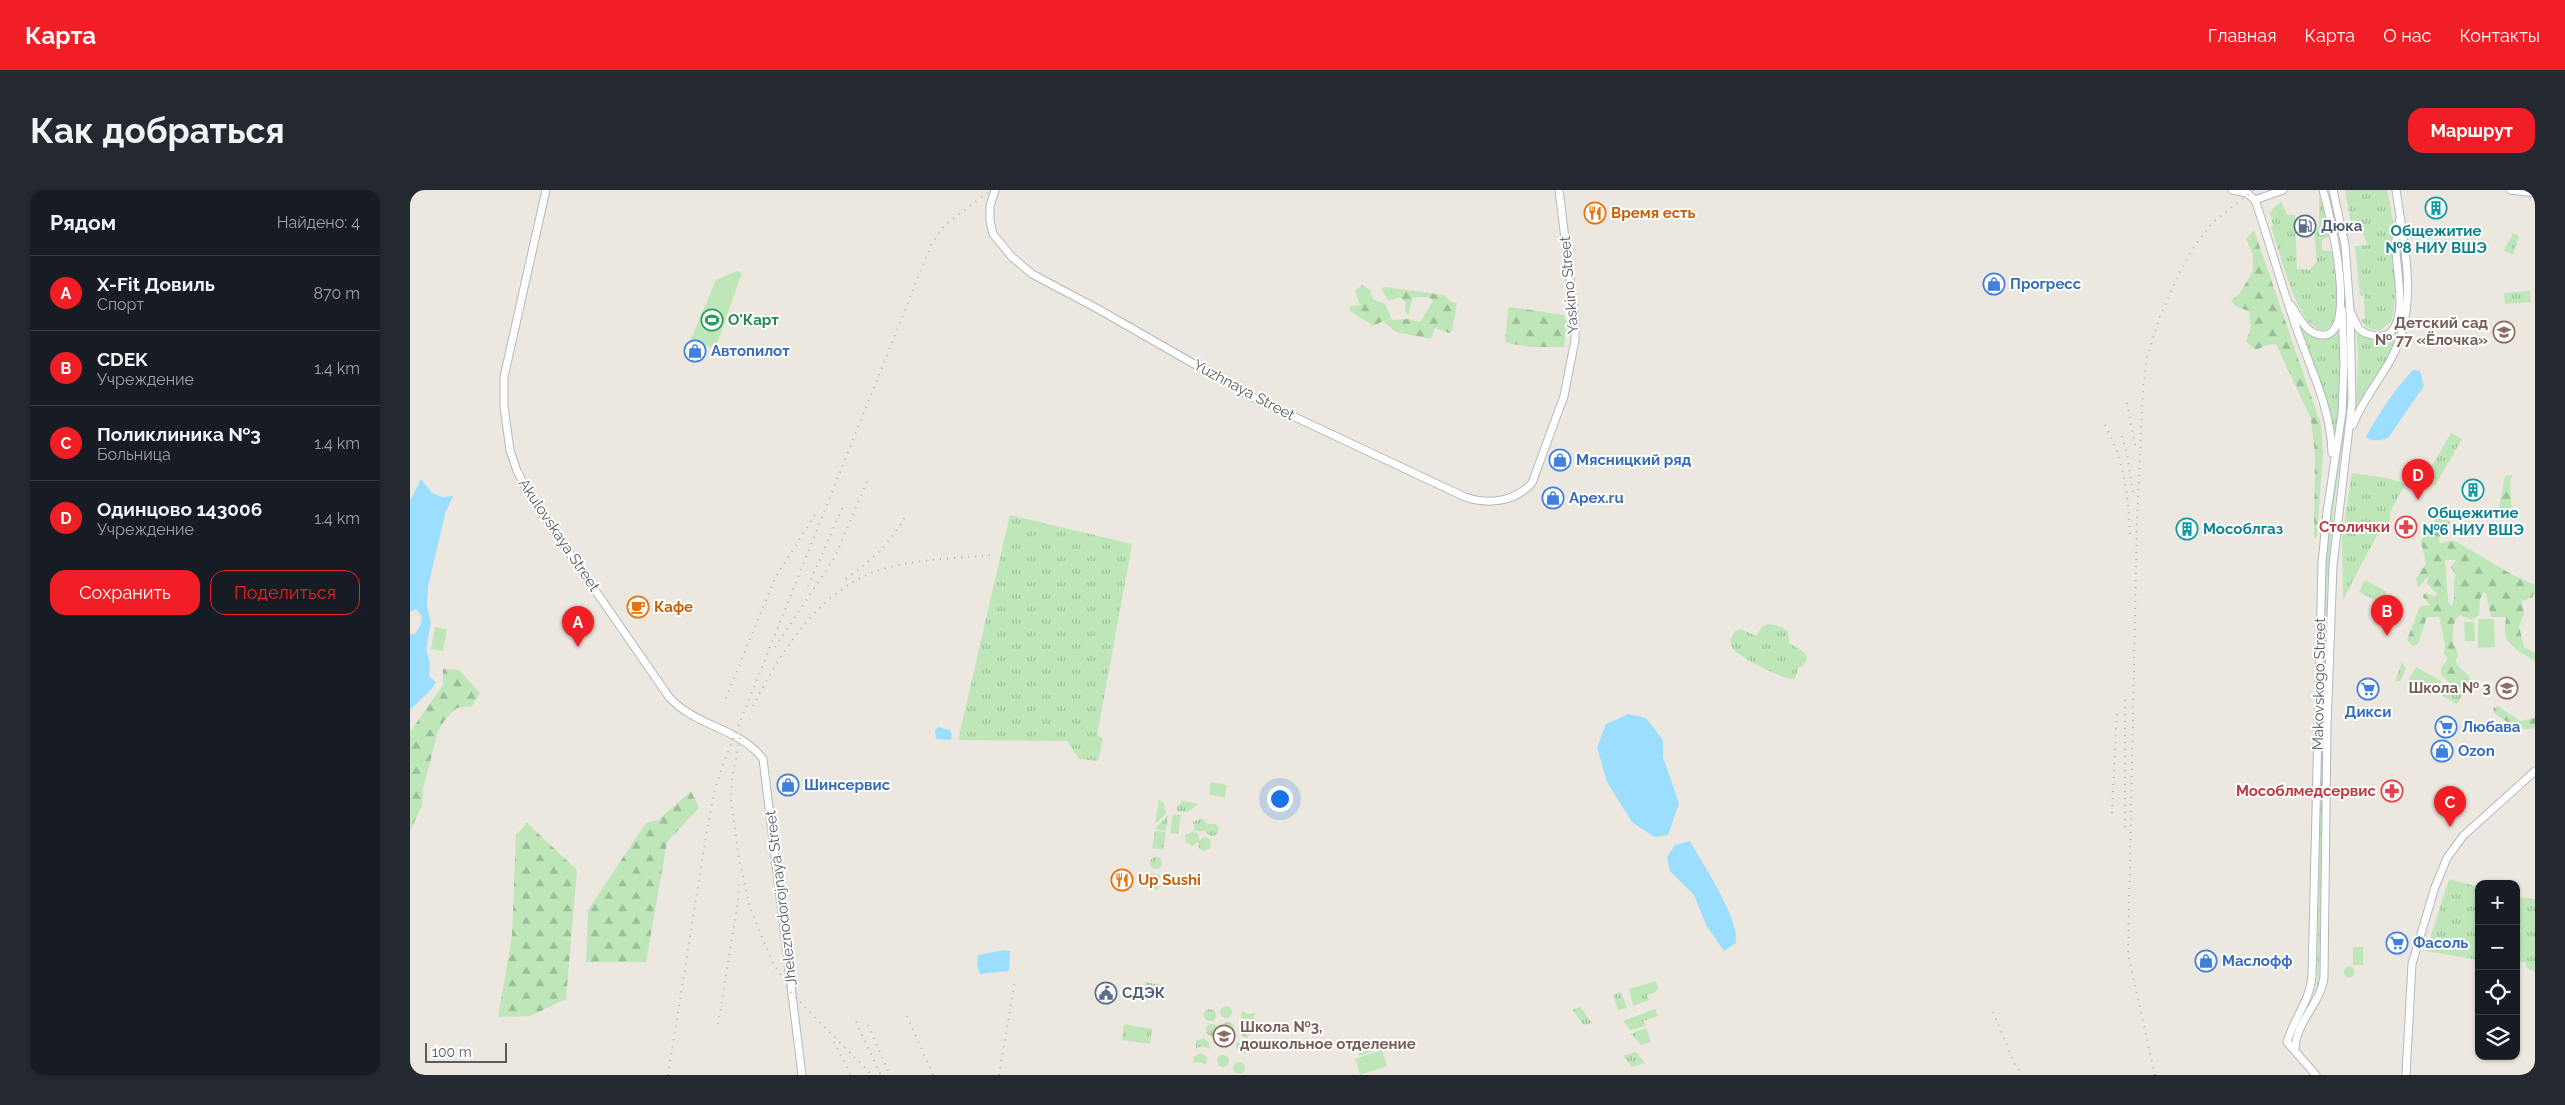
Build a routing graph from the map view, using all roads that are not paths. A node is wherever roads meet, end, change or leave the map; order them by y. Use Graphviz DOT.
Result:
graph roads {
  1 [pos="546,190"];
  2 [pos="995,190"];
  3 [pos="1559,190"];
  4 [pos="2232,190"];
  5 [pos="2283,190"];
  6 [pos="2323,190"];
  7 [pos="2333,190"];
  8 [pos="2396,190"];
  9 [pos="2510,190"];
  10 [pos="2535,193"];
  11 [pos="2255,200"];
  12 [pos="2400,218"];
  13 [pos="2287,299"];
  14 [pos="2342,310"];
  15 [pos="2350,311"];
  16 [pos="2350,435"];
  17 [pos="2333,466"];
  18 [pos="1526,490"];
  19 [pos="734,737"];
  20 [pos="2535,770"];
  21 [pos="2295,1050"];
  22 [pos="802,1075"];
  23 [pos="2316,1075"];
  24 [pos="2406,1075"];
  1 -- 19 [label="street, Akulovskaya Street"];
  2 -- 18 [label="street, Yuzhnaya Street"];
  3 -- 18 [label="street, Yaskino Street"];
  4 -- 11 [label="street"];
  5 -- 11 [label="street"];
  6 -- 14 [label="street, Makovskogo Street"];
  7 -- 15 [label="street, Makovskogo Street"];
  8 -- 12 [label="street"];
  9 -- 10 [label="street"];
  11 -- 13 [label="street"];
  12 -- 15 [label="street"];
  12 -- 16 [label="street"];
  13 -- 14 [label="street"];
  13 -- 17 [label="street"];
  14 -- 17 [label="street, Makovskogo Street"];
  15 -- 16 [label="street, Makovskogo Street"];
  16 -- 21 [label="street, Makovskogo Street"];
  17 -- 21 [label="street, Makovskogo Street"];
  19 -- 22 [label="street, Jheleznodorojnaya Street"];
  20 -- 24 [label="street"];
  21 -- 23 [label="street, Makovskogo Street"];
}
